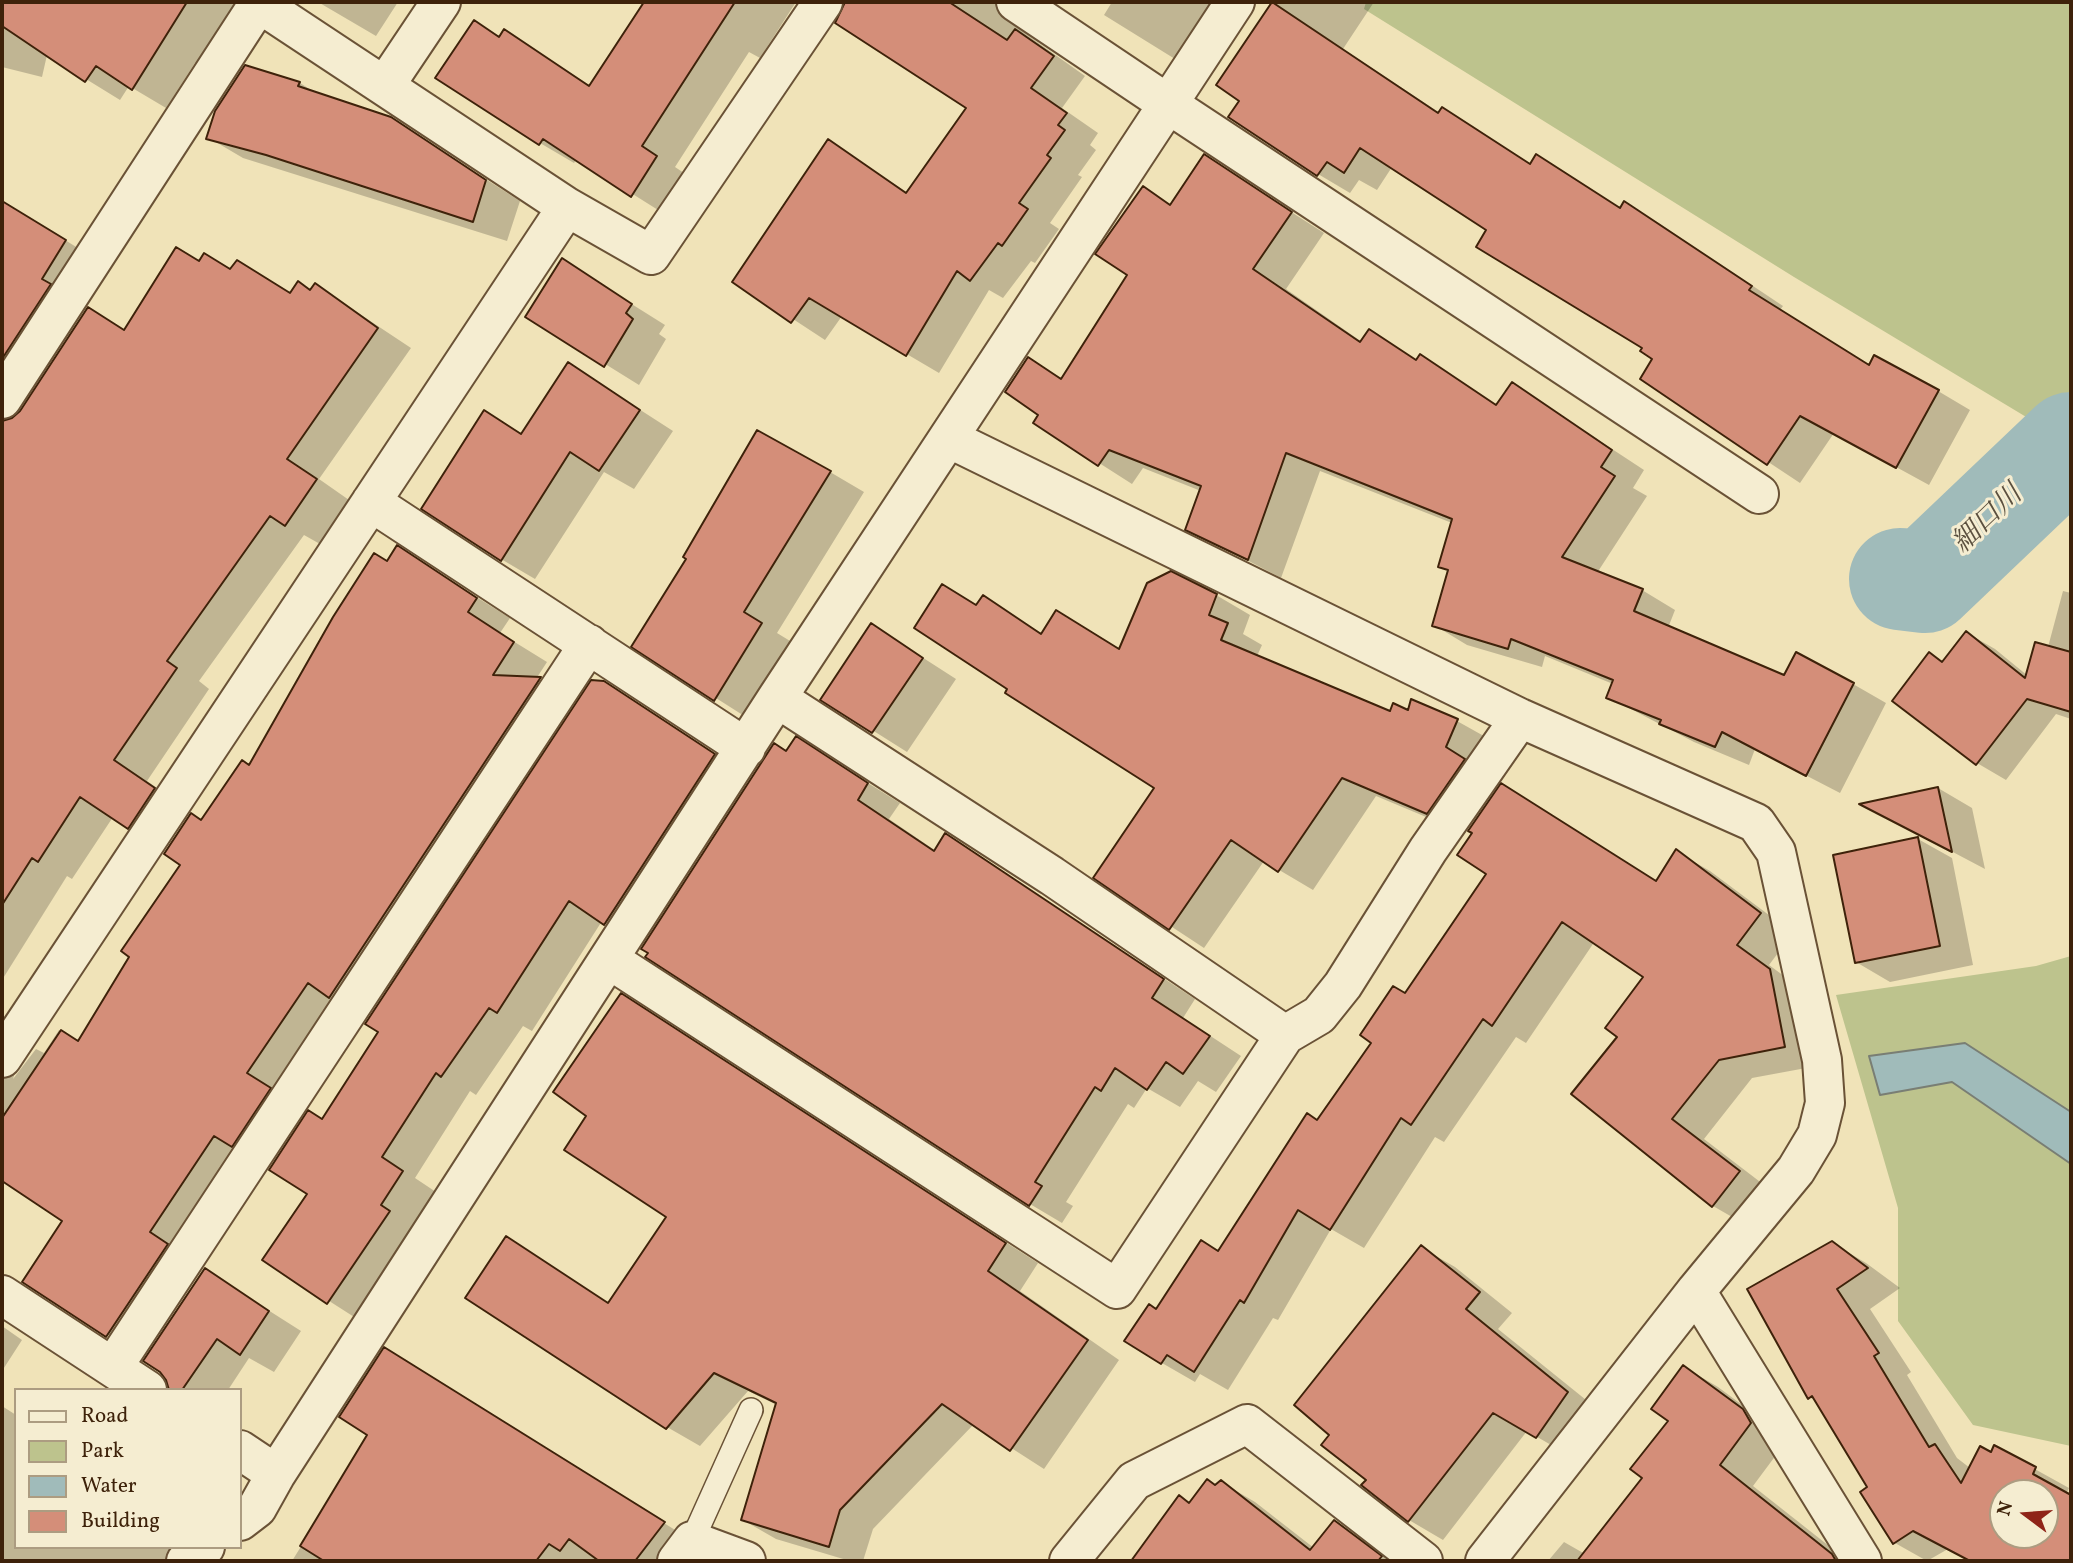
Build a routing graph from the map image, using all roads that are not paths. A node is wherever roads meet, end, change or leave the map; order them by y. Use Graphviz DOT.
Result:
graph roads {
  1 [pos="258,2"];
  2 [pos="441,2"];
  3 [pos="823,2"];
  4 [pos="1016,2"];
  5 [pos="1235,2"];
  6 [pos="386,85"];
  7 [pos="1168,104"];
  8 [pos="568,207"];
  9 [pos="2,399"];
  10 [pos="948,438"];
  11 [pos="1759,494"];
  12 [pos="370,502"];
  13 [pos="589,644"];
  14 [pos="777,698"];
  15 [pos="1520,718"];
  16 [pos="746,748"];
  17 [pos="610,960"];
  18 [pos="1285,1035"];
  19 [pos="2,1058"];
  20 [pos="1696,1291"];
  21 [pos="2,1295"];
  22 [pos="113,1367"];
  23 [pos="144,1388"];
  24 [pos="751,1410"];
  25 [pos="242,1451"];
  26 [pos="276,1474"];
  27 [pos="242,1519"];
  28 [pos="202,1549"];
  29 [pos="684,1551"];
  30 [pos="186,1561"];
  31 [pos="746,1561"];
  32 [pos="1069,1561"];
  33 [pos="1423,1561"];
  34 [pos="1485,1561"];
  35 [pos="1862,1561"];
  1 -- 6 [label="street"];
  1 -- 9 [label="street"];
  2 -- 6 [label="street"];
  3 -- 8 [label="street"];
  4 -- 7 [label="street"];
  5 -- 7 [label="street"];
  6 -- 8 [label="street"];
  7 -- 10 [label="street"];
  7 -- 11 [label="street"];
  8 -- 12 [label="street"];
  10 -- 14 [label="street"];
  10 -- 15 [label="street"];
  12 -- 13 [label="street"];
  12 -- 19 [label="street"];
  13 -- 16 [label="street"];
  13 -- 22 [label="street"];
  14 -- 16 [label="street"];
  14 -- 18 [label="street"];
  15 -- 18 [label="street"];
  15 -- 20 [label="street"];
  16 -- 17 [label="street"];
  17 -- 18 [label="street"];
  17 -- 26 [label="street"];
  20 -- 34 [label="street"];
  20 -- 35 [label="street"];
  21 -- 22 [label="street"];
  22 -- 23 [label="street"];
  24 -- 29 [label="lane"];
  25 -- 26 [label="street"];
  26 -- 27 [label="street"];
  28 -- 30 [label="street"];
  29 -- 31 [label="street"];
  32 -- 33 [label="street"];
}
